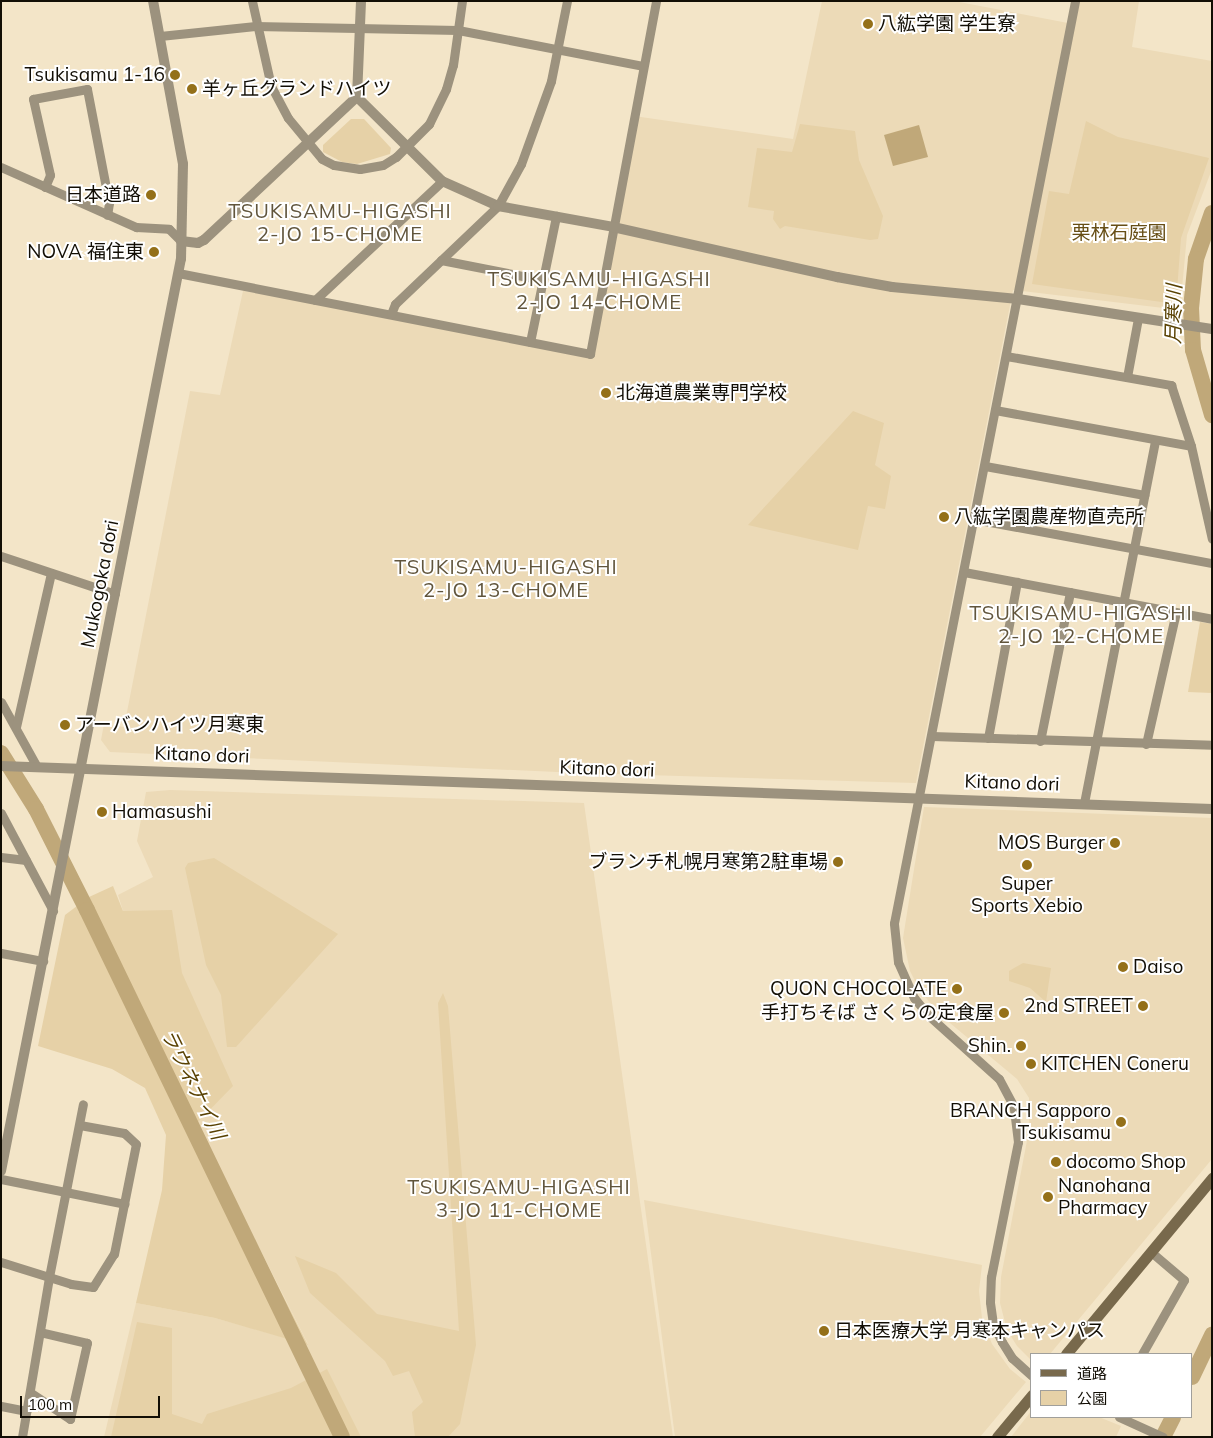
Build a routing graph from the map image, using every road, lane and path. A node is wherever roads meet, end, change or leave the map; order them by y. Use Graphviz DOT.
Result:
graph roads {
  1 [pos="153,1"];
  2 [pos="252,1"];
  3 [pos="361,1"];
  4 [pos="462,1"];
  5 [pos="567,1"];
  6 [pos="656,1"];
  7 [pos="1075,1"];
  8 [pos="255,26"];
  9 [pos="360,27"];
  10 [pos="458,30"];
  11 [pos="160,36"];
  12 [pos="557,50"];
  13 [pos="643,66"];
  14 [pos="357,97"];
  15 [pos="308,143"];
  16 [pos="408,148"];
  17 [pos="1,167"];
  18 [pos="442,181"];
  19 [pos="45,187"];
  20 [pos="498,206"];
  21 [pos="107,215"];
  22 [pos="556,216"];
  23 [pos="613,227"];
  24 [pos="181,241"];
  25 [pos="441,260"];
  26 [pos="178,273"];
  27 [pos="543,280"];
  28 [pos="1018,299"];
  29 [pos="315,300"];
  30 [pos="391,314"];
  31 [pos="1138,318"];
  32 [pos="1209,329"];
  33 [pos="530,342"];
  34 [pos="1006,356"];
  35 [pos="1127,377"];
  36 [pos="995,410"];
  37 [pos="1155,440"];
  38 [pos="1191,446"];
  39 [pos="985,466"];
  40 [pos="1144,495"];
  41 [pos="974,520"];
  42 [pos="1212,539"];
  43 [pos="1132,549"];
  44 [pos="1,556"];
  45 [pos="1212,563"];
  46 [pos="964,572"];
  47 [pos="52,573"];
  48 [pos="1018,582"];
  49 [pos="1070,592"];
  50 [pos="115,594"];
  51 [pos="1123,601"];
  52 [pos="1176,612"];
  53 [pos="1212,619"];
  54 [pos="1,702"];
  55 [pos="16,727"];
  56 [pos="932,736"];
  57 [pos="988,738"];
  58 [pos="1040,741"];
  59 [pos="1095,743"];
  60 [pos="1146,744"];
  61 [pos="1212,745"];
  62 [pos="1,766"];
  63 [pos="34,767"];
  64 [pos="82,769"];
  65 [pos="919,797"];
  66 [pos="1084,803"];
  67 [pos="1212,810"];
  68 [pos="1,813"];
  69 [pos="1,857"];
  70 [pos="26,860"];
  71 [pos="53,911"];
  72 [pos="1,953"];
  73 [pos="43,961"];
  74 [pos="83,1104"];
  75 [pos="80,1125"];
  76 [pos="1,1171"];
  77 [pos="1212,1178"];
  78 [pos="1,1179"];
  79 [pos="67,1193"];
  80 [pos="124,1204"];
  81 [pos="1151,1252"];
  82 [pos="1,1262"];
  83 [pos="49,1276"];
  84 [pos="40,1332"];
  85 [pos="1067,1353"];
  86 [pos="1143,1353"];
  87 [pos="1030,1374"];
  88 [pos="31,1393"];
  89 [pos="1030,1398"];
  90 [pos="1,1406"];
  91 [pos="27,1411"];
  92 [pos="1120,1418"];
  93 [pos="22,1437"];
  94 [pos="998,1437"];
  95 [pos="1163,1437"];
  1 -- 11 [label="street, Mukogoka dori"];
  2 -- 8 [label="street"];
  3 -- 9 [label="street"];
  4 -- 10 [label="street"];
  5 -- 12 [label="street"];
  6 -- 13 [label="street"];
  7 -- 28 [label="street"];
  8 -- 9 [label="street"];
  8 -- 11 [label="street"];
  8 -- 15 [label="street"];
  9 -- 10 [label="street"];
  9 -- 14 [label="street"];
  10 -- 12 [label="street"];
  10 -- 16 [label="street"];
  11 -- 24 [label="street, Mukogoka dori"];
  12 -- 13 [label="street"];
  12 -- 20 [label="street"];
  13 -- 23 [label="street"];
  14 -- 15 [label="street"];
  14 -- 16 [label="street"];
  15 -- 16 [label="street"];
  15 -- 24 [label="street"];
  16 -- 18 [label="street"];
  17 -- 19 [label="street"];
  18 -- 20 [label="street"];
  18 -- 29 [label="street"];
  19 -- 21 [label="street"];
  19 -- 21 [label="street"];
  20 -- 22 [label="street"];
  20 -- 25 [label="street"];
  21 -- 24 [label="street"];
  22 -- 23 [label="street"];
  22 -- 27 [label="street"];
  23 -- 28 [label="street"];
  23 -- 33 [label="street"];
  24 -- 26 [label="street, Mukogoka dori"];
  25 -- 27 [label="street"];
  25 -- 30 [label="street"];
  26 -- 29 [label="street"];
  26 -- 50 [label="street, Mukogoka dori"];
  27 -- 33 [label="street"];
  28 -- 31 [label="street"];
  28 -- 34 [label="street"];
  29 -- 30 [label="street"];
  30 -- 33 [label="street"];
  31 -- 32 [label="street"];
  31 -- 35 [label="street"];
  34 -- 35 [label="street"];
  34 -- 36 [label="street"];
  35 -- 38 [label="street"];
  36 -- 37 [label="street"];
  36 -- 39 [label="street"];
  37 -- 38 [label="street"];
  37 -- 40 [label="street"];
  38 -- 42 [label="street"];
  39 -- 40 [label="street"];
  39 -- 41 [label="street"];
  40 -- 43 [label="street"];
  41 -- 43 [label="street"];
  41 -- 46 [label="street"];
  43 -- 45 [label="street"];
  43 -- 51 [label="street"];
  44 -- 47 [label="street"];
  46 -- 48 [label="street"];
  46 -- 56 [label="street"];
  47 -- 50 [label="street"];
  47 -- 55 [label="street"];
  48 -- 49 [label="street"];
  48 -- 57 [label="street"];
  49 -- 51 [label="street"];
  49 -- 58 [label="street"];
  50 -- 64 [label="street, Mukogoka dori"];
  51 -- 52 [label="street"];
  51 -- 59 [label="street"];
  52 -- 53 [label="street"];
  52 -- 60 [label="street"];
  54 -- 55 [label="street"];
  55 -- 63 [label="street"];
  56 -- 57 [label="street"];
  56 -- 65 [label="street"];
  57 -- 58 [label="street"];
  58 -- 59 [label="street"];
  59 -- 60 [label="street"];
  59 -- 66 [label="street"];
  60 -- 61 [label="street"];
  62 -- 63 [label="street, Kitano dori"];
  63 -- 64 [label="street, Kitano dori"];
  64 -- 65 [label="street, Kitano dori"];
  64 -- 71 [label="street, Mukogoka dori"];
  65 -- 66 [label="street, Kitano dori"];
  65 -- 87 [label="street"];
  66 -- 67 [label="street, Kitano dori"];
  68 -- 70 [label="street"];
  69 -- 70 [label="street"];
  70 -- 71 [label="street"];
  71 -- 73 [label="street, Mukogoka dori"];
  72 -- 73 [label="street"];
  73 -- 76 [label="street, Mukogoka dori"];
  74 -- 75 [label="street"];
  75 -- 79 [label="street"];
  75 -- 80 [label="street"];
  77 -- 81 [label="main road"];
  78 -- 79 [label="street"];
  79 -- 80 [label="street"];
  79 -- 83 [label="street"];
  80 -- 83 [label="street"];
  81 -- 85 [label="main road"];
  81 -- 86 [label="street"];
  82 -- 83 [label="street"];
  83 -- 84 [label="street"];
  84 -- 88 [label="street"];
  84 -- 88 [label="street"];
  88 -- 91 [label="street"];
  89 -- 94 [label="main road"];
  90 -- 91 [label="street"];
  91 -- 93 [label="street"];
  92 -- 95 [label="street"];
}
